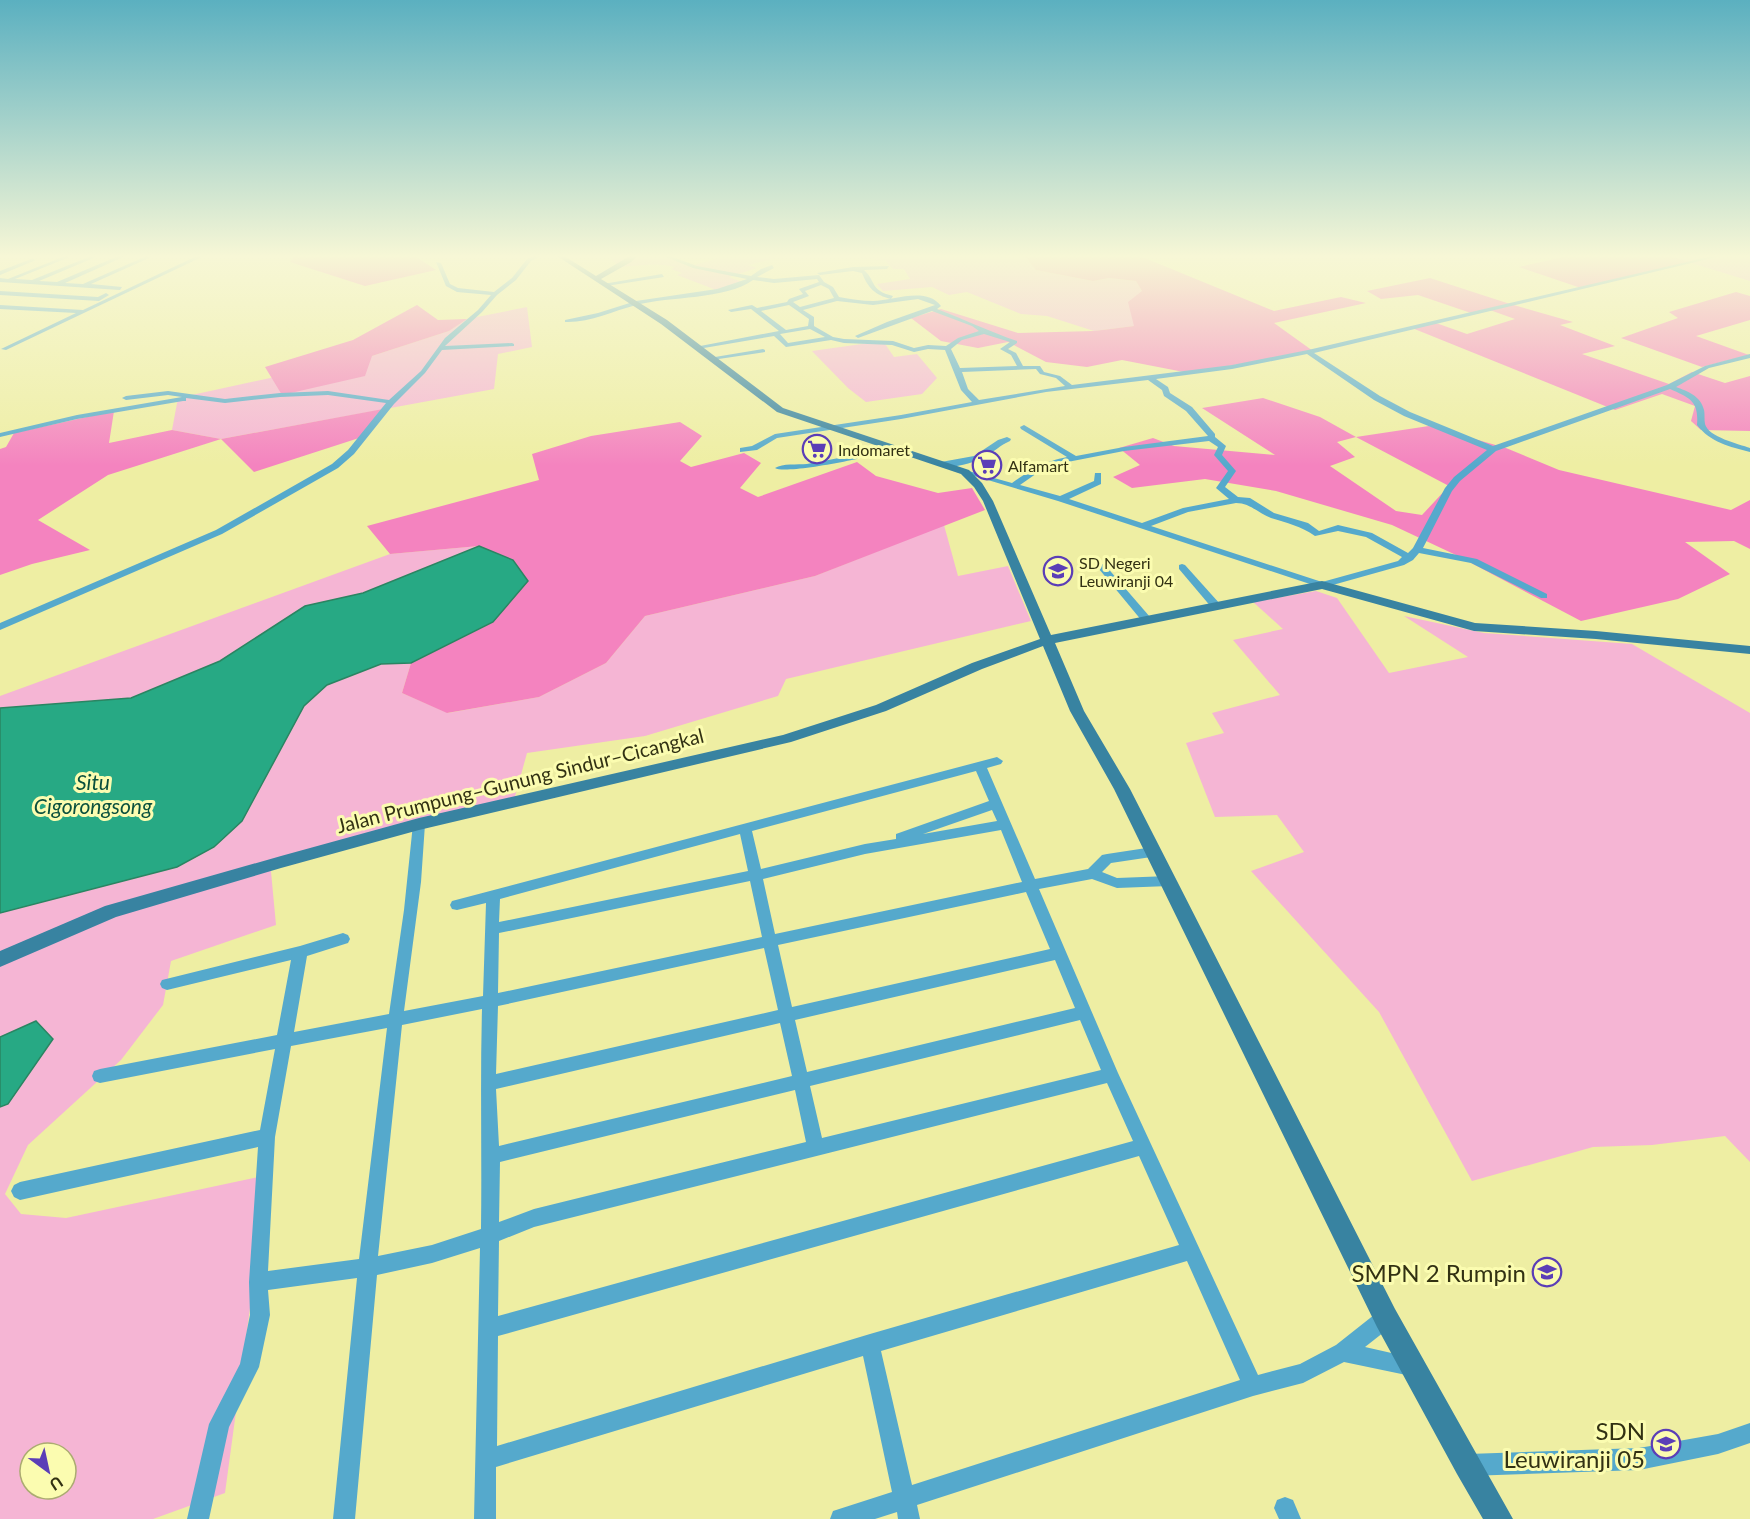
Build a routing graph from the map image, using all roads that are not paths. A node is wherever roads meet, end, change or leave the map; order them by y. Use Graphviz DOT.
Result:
graph roads {
  1 [pos="53,325"];
  2 [pos="465,325"];
  3 [pos="667,325"];
  4 [pos="776,325"];
  5 [pos="884,325"];
  6 [pos="974,325"];
  7 [pos="1424,325"];
  8 [pos="812,327"];
  9 [pos="785,332"];
  10 [pos="984,332"];
  11 [pos="775,333"];
  12 [pos="858,336"];
  13 [pos="831,338"];
  14 [pos="868,342"];
  15 [pos="512,345"];
  16 [pos="698,347"];
  17 [pos="440,348"];
  18 [pos="947,348"];
  19 [pos="4,349"];
  20 [pos="763,351"];
  21 [pos="1308,352"];
  22 [pos="1750,356"];
  23 [pos="712,358"];
  24 [pos="1021,368"];
  25 [pos="957,369"];
  26 [pos="1149,377"];
  27 [pos="1071,387"];
  28 [pos="1670,387"];
  29 [pos="126,398"];
  30 [pos="196,398"];
  31 [pos="391,402"];
  32 [pos="978,403"];
  33 [pos="1024,427"];
  34 [pos="829,428"];
  35 [pos="0,435"];
  36 [pos="1211,438"];
  37 [pos="1007,439"];
  38 [pos="889,448"];
  39 [pos="1493,449"];
  40 [pos="743,450"];
  41 [pos="1750,450"];
  42 [pos="1074,458"];
  43 [pos="941,464"];
  44 [pos="779,468"];
  45 [pos="964,472"];
  46 [pos="1098,475"];
  47 [pos="1013,486"];
  48 [pos="1061,500"];
  49 [pos="1236,500"];
  50 [pos="1142,526"];
  51 [pos="1414,554"];
  52 [pos="1102,567"];
  53 [pos="1182,567"];
  54 [pos="1322,585"];
  55 [pos="1544,596"];
  56 [pos="1216,606"];
  57 [pos="1146,619"];
  58 [pos="0,627"];
  59 [pos="1048,640"];
  60 [pos="1746,651"];
  61 [pos="997,761"];
  62 [pos="980,766"];
  63 [pos="995,804"];
  64 [pos="419,824"];
  65 [pos="1004,825"];
  66 [pos="745,829"];
  67 [pos="865,849"];
  68 [pos="1153,852"];
  69 [pos="1092,874"];
  70 [pos="756,875"];
  71 [pos="1169,880"];
  72 [pos="1031,886"];
  73 [pos="493,895"];
  74 [pos="457,905"];
  75 [pos="492,929"];
  76 [pos="343,939"];
  77 [pos="770,942"];
  78 [pos="300,952"];
  79 [pos="1059,953"];
  80 [pos="0,959"];
  81 [pos="167,984"];
  82 [pos="490,1001"];
  83 [pos="1085,1012"];
  84 [pos="786,1015"];
  85 [pos="395,1020"];
  86 [pos="285,1040"];
  87 [pos="1111,1075"];
  88 [pos="100,1076"];
  89 [pos="801,1081"];
  90 [pos="488,1083"];
  91 [pos="267,1137"];
  92 [pos="1144,1146"];
  93 [pos="816,1149"];
  94 [pos="491,1156"];
  95 [pos="20,1191"];
  96 [pos="489,1236"];
  97 [pos="1191,1251"];
  98 [pos="367,1267"];
  99 [pos="258,1282"];
  100 [pos="1386,1318"];
  101 [pos="488,1329"];
  102 [pos="870,1344"];
  103 [pos="1344,1352"];
  104 [pos="1411,1366"];
  105 [pos="1253,1386"];
  106 [pos="1750,1433"];
  107 [pos="486,1460"];
  108 [pos="1466,1465"];
  109 [pos="904,1498"];
  110 [pos="198,1519"];
  111 [pos="344,1519"];
  112 [pos="484,1519"];
  113 [pos="841,1519"];
  114 [pos="909,1519"];
  115 [pos="1499,1519"];
  1 -- 19 [label="street"];
  2 -- 17 [label="street"];
  3 -- 16 [label="main road"];
  4 -- 9 [label="street"];
  5 -- 12 [label="street"];
  6 -- 10 [label="street"];
  7 -- 21 [label="street"];
  8 -- 9 [label="street"];
  8 -- 13 [label="street"];
  9 -- 11 [label="street"];
  10 -- 18 [label="street"];
  10 -- 24 [label="street"];
  11 -- 13 [label="street"];
  11 -- 16 [label="street"];
  12 -- 13 [label="street"];
  12 -- 14 [label="street"];
  13 -- 14 [label="street"];
  14 -- 18 [label="street"];
  15 -- 17 [label="street"];
  16 -- 23 [label="main road"];
  17 -- 31 [label="street"];
  18 -- 25 [label="street"];
  20 -- 23 [label="street"];
  21 -- 26 [label="street"];
  21 -- 39 [label="street"];
  22 -- 28 [label="street"];
  23 -- 34 [label="main road"];
  24 -- 25 [label="street"];
  24 -- 27 [label="street"];
  25 -- 32 [label="street"];
  26 -- 27 [label="street"];
  26 -- 36 [label="street"];
  27 -- 32 [label="street"];
  28 -- 39 [label="street"];
  28 -- 41 [label="street"];
  29 -- 30 [label="street"];
  30 -- 31 [label="street"];
  30 -- 35 [label="street"];
  31 -- 58 [label="street"];
  32 -- 34 [label="street"];
  33 -- 42 [label="street"];
  34 -- 38 [label="main road"];
  34 -- 40 [label="street"];
  36 -- 42 [label="street"];
  36 -- 49 [label="street"];
  37 -- 43 [label="street"];
  38 -- 43 [label="main road"];
  38 -- 44 [label="street"];
  39 -- 51 [label="street"];
  42 -- 47 [label="street"];
  43 -- 45 [label="main road"];
  45 -- 47 [label="street"];
  45 -- 59 [label="main road"];
  46 -- 48 [label="street"];
  47 -- 48 [label="street"];
  48 -- 50 [label="street"];
  49 -- 50 [label="street"];
  49 -- 51 [label="street"];
  50 -- 54 [label="street"];
  51 -- 54 [label="street"];
  51 -- 55 [label="street"];
  52 -- 57 [label="street"];
  53 -- 56 [label="street"];
  54 -- 56 [label="main road, Jalan Prumpung–Gunung Sindur–Cicangkal"];
  54 -- 60 [label="main road"];
  56 -- 57 [label="main road, Jalan Prumpung–Gunung Sindur–Cicangkal"];
  57 -- 59 [label="main road, Jalan Prumpung–Gunung Sindur–Cicangkal"];
  59 -- 64 [label="main road, Jalan Prumpung–Gunung Sindur–Cicangkal"];
  59 -- 68 [label="main road"];
  61 -- 62 [label="street"];
  62 -- 63 [label="street"];
  62 -- 66 [label="street"];
  63 -- 65 [label="street"];
  63 -- 67 [label="street"];
  64 -- 80 [label="main road, Jalan Prumpung–Gunung Sindur–Cicangkal"];
  64 -- 85 [label="street"];
  65 -- 67 [label="street"];
  65 -- 72 [label="street"];
  66 -- 70 [label="street"];
  66 -- 73 [label="street"];
  67 -- 70 [label="street"];
  68 -- 69 [label="street"];
  68 -- 71 [label="main road"];
  69 -- 71 [label="street"];
  69 -- 72 [label="street"];
  70 -- 75 [label="street"];
  70 -- 77 [label="street"];
  71 -- 100 [label="main road"];
  72 -- 77 [label="street"];
  72 -- 79 [label="street"];
  73 -- 74 [label="street"];
  73 -- 75 [label="street"];
  75 -- 82 [label="street"];
  76 -- 78 [label="street"];
  77 -- 82 [label="street"];
  77 -- 84 [label="street"];
  78 -- 81 [label="street"];
  78 -- 86 [label="street"];
  79 -- 83 [label="street"];
  79 -- 84 [label="street"];
  82 -- 85 [label="street"];
  82 -- 90 [label="street"];
  83 -- 87 [label="street"];
  83 -- 89 [label="street"];
  84 -- 89 [label="street"];
  84 -- 90 [label="street"];
  85 -- 86 [label="street"];
  85 -- 98 [label="street"];
  86 -- 88 [label="street"];
  86 -- 91 [label="street"];
  87 -- 92 [label="street"];
  87 -- 93 [label="street"];
  89 -- 93 [label="street"];
  89 -- 94 [label="street"];
  90 -- 94 [label="street"];
  91 -- 95 [label="street"];
  91 -- 99 [label="street"];
  92 -- 97 [label="street"];
  92 -- 101 [label="street"];
  93 -- 96 [label="street"];
  94 -- 96 [label="street"];
  96 -- 98 [label="street"];
  96 -- 101 [label="street"];
  97 -- 102 [label="street"];
  97 -- 105 [label="street"];
  98 -- 99 [label="street"];
  98 -- 111 [label="street"];
  99 -- 110 [label="street"];
  100 -- 103 [label="street"];
  100 -- 104 [label="main road"];
  101 -- 107 [label="street"];
  102 -- 107 [label="street"];
  102 -- 109 [label="street"];
  103 -- 104 [label="street"];
  103 -- 105 [label="street"];
  104 -- 108 [label="main road"];
  105 -- 109 [label="street"];
  106 -- 108 [label="street"];
  107 -- 112 [label="street"];
  108 -- 115 [label="main road"];
  109 -- 113 [label="street"];
  109 -- 114 [label="street"];
}
